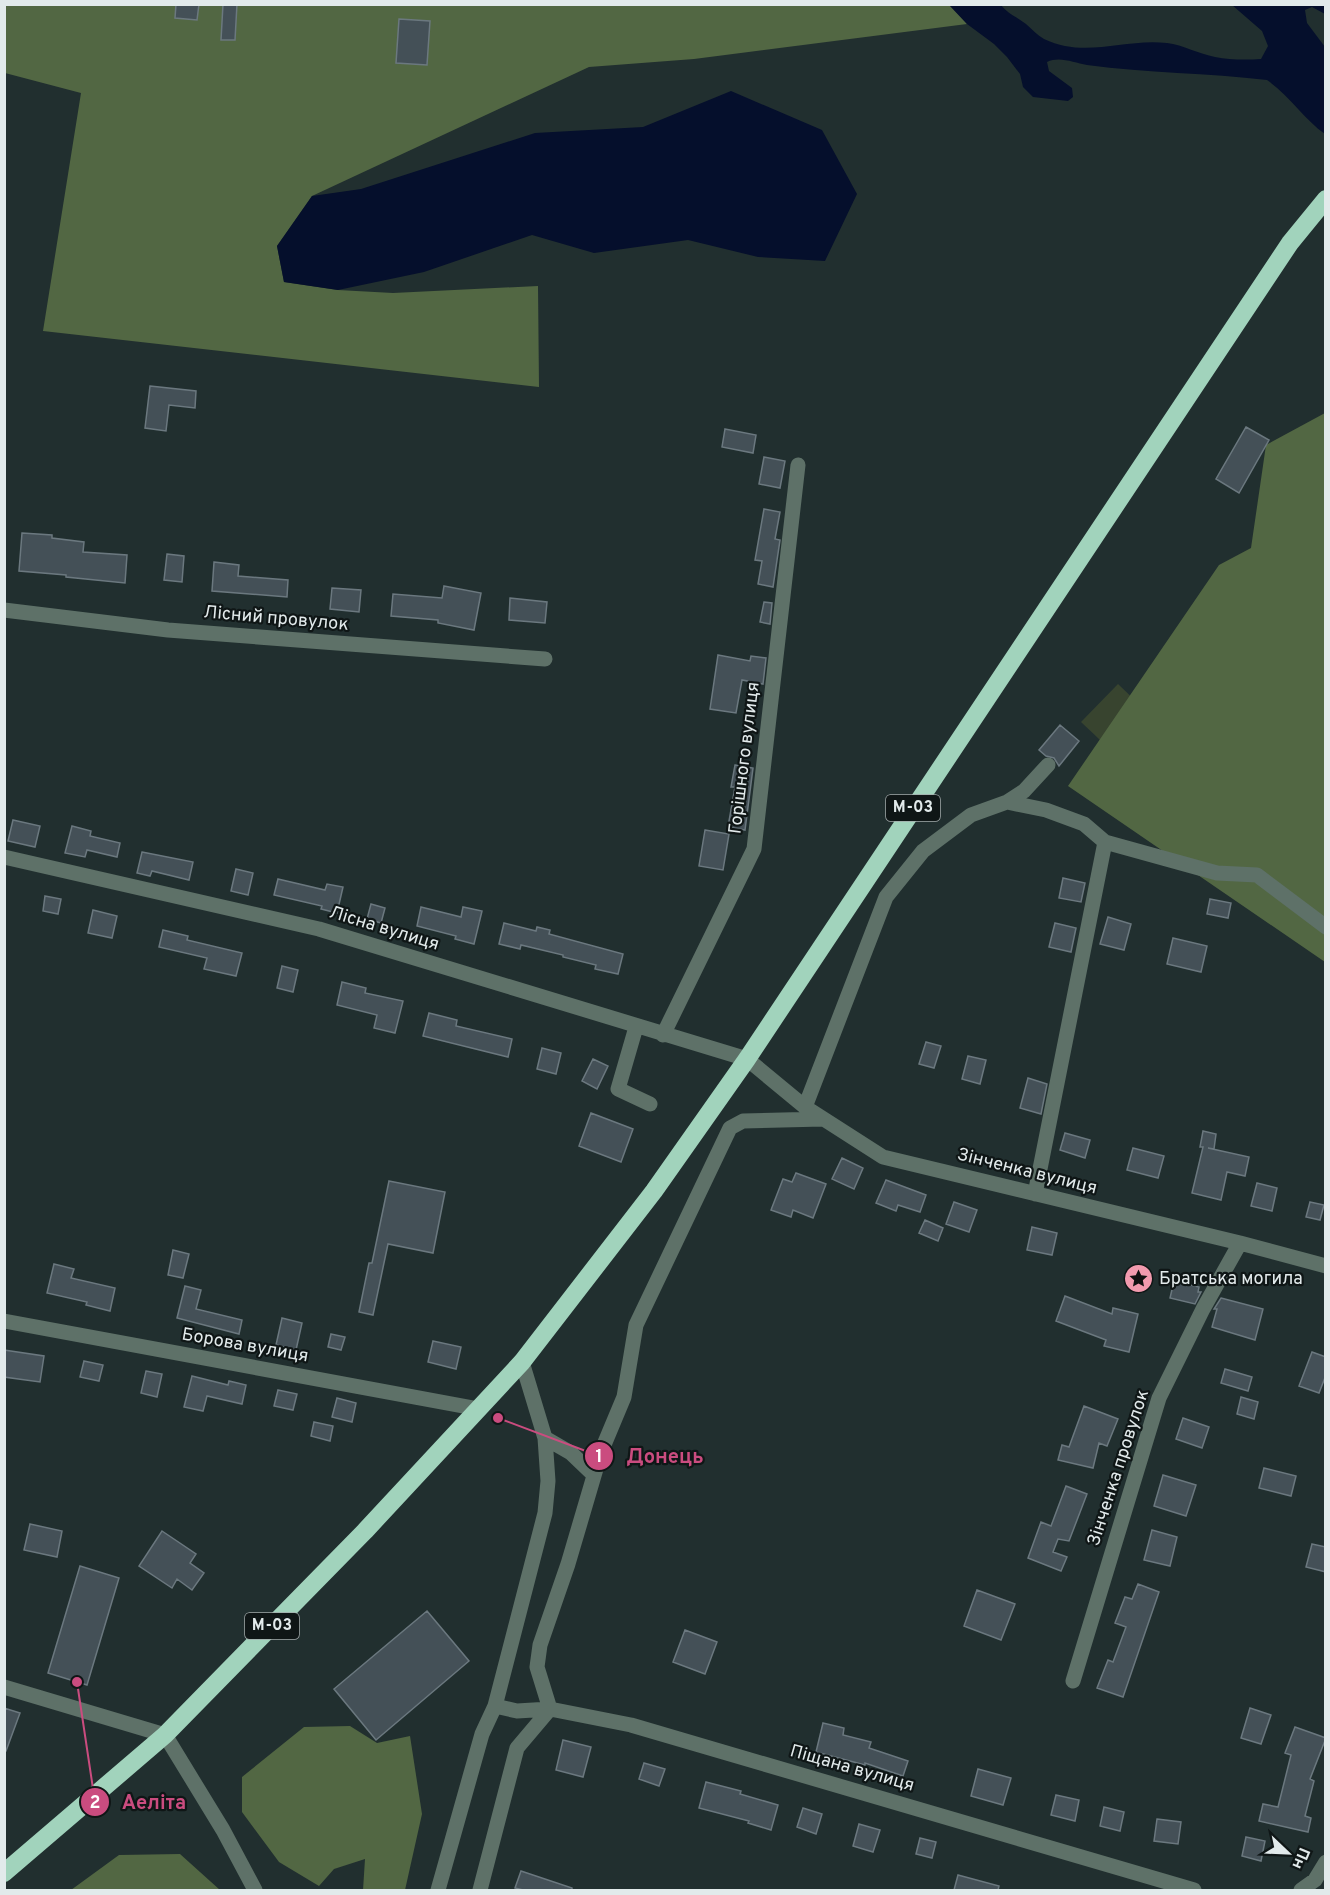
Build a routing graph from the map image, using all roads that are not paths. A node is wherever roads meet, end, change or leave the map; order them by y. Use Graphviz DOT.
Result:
graph roads {
  1 [pos="1326,199"];
  2 [pos="798,465"];
  3 [pos="4,610"];
  4 [pos="546,659"];
  5 [pos="1048,765"];
  6 [pos="1007,802"];
  7 [pos="1105,842"];
  8 [pos="4,857"];
  9 [pos="1326,927"];
  10 [pos="636,1027"];
  11 [pos="663,1035"];
  12 [pos="747,1059"];
  13 [pos="650,1104"];
  14 [pos="805,1107"];
  15 [pos="823,1119"];
  16 [pos="1035,1194"];
  17 [pos="1240,1243"];
  18 [pos="1326,1266"];
  19 [pos="4,1321"];
  20 [pos="522,1362"];
  21 [pos="479,1409"];
  22 [pos="545,1438"];
  23 [pos="594,1475"];
  24 [pos="1073,1681"];
  25 [pos="4,1687"];
  26 [pos="495,1706"];
  27 [pos="549,1709"];
  28 [pos="165,1735"];
  29 [pos="1326,1862"];
  30 [pos="4,1872"];
  31 [pos="255,1890"];
  32 [pos="438,1890"];
  33 [pos="480,1890"];
  34 [pos="1194,1890"];
  35 [pos="1301,1890"];
  1 -- 12 [label="highway, М-03"];
  2 -- 11 [label="street, Горішного вулиця"];
  3 -- 4 [label="street, Лісний провулок"];
  5 -- 6 [label="street"];
  6 -- 7 [label="street"];
  6 -- 14 [label="street"];
  7 -- 9 [label="street"];
  7 -- 16 [label="street"];
  8 -- 10 [label="street, Лісна вулиця"];
  10 -- 11 [label="street, Лісна вулиця"];
  10 -- 13 [label="street"];
  11 -- 12 [label="street, Лісна вулиця"];
  12 -- 14 [label="street, Зінченка вулиця"];
  12 -- 20 [label="highway, М-03"];
  14 -- 15 [label="street, Зінченка вулиця"];
  15 -- 16 [label="street, Зінченка вулиця"];
  15 -- 23 [label="street"];
  16 -- 17 [label="street, Зінченка вулиця"];
  17 -- 18 [label="street, Зінченка вулиця"];
  17 -- 24 [label="street, Зінченка провулок"];
  19 -- 21 [label="street, Борова вулиця"];
  20 -- 21 [label="highway, М-03"];
  20 -- 22 [label="street"];
  21 -- 28 [label="highway, М-03"];
  22 -- 23 [label="street"];
  22 -- 26 [label="street"];
  23 -- 27 [label="street"];
  25 -- 28 [label="street"];
  26 -- 27 [label="street, Піщана вулиця"];
  26 -- 32 [label="street"];
  27 -- 33 [label="street"];
  27 -- 34 [label="street, Піщана вулиця"];
  28 -- 30 [label="highway, М-03"];
  28 -- 31 [label="street"];
  29 -- 35 [label="street"];
}
